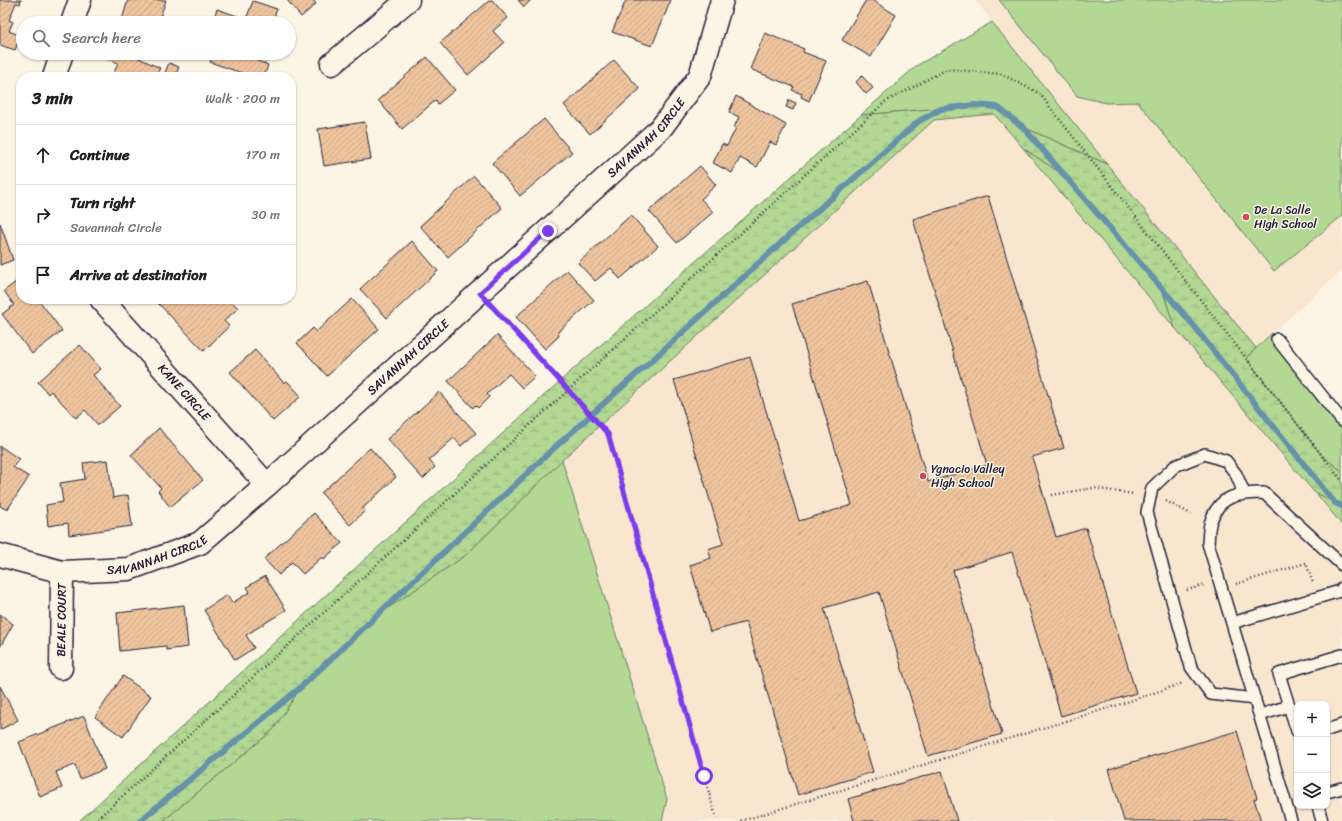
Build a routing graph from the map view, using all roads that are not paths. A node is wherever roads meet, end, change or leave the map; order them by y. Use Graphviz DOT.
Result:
graph roads {
  1 [pos="80,0"];
  2 [pos="408,0"];
  3 [pos="722,0"];
  4 [pos="74,16"];
  5 [pos="60,60"];
  6 [pos="332,64"];
  7 [pos="56,72"];
  8 [pos="105,304"];
  9 [pos="1277,339"];
  10 [pos="1342,421"];
  11 [pos="267,485"];
  12 [pos="1244,493"];
  13 [pos="0,555"];
  14 [pos="1342,565"];
  15 [pos="62,572"];
  16 [pos="1342,588"];
  17 [pos="1232,623"];
  18 [pos="1342,655"];
  19 [pos="60,668"];
  20 [pos="1255,699"];
  21 [pos="1289,706"];
  22 [pos="1260,715"];
  23 [pos="1294,722"];
  24 [pos="1342,725"];
  25 [pos="1330,729"];
  26 [pos="1342,788"];
  27 [pos="1330,791"];
  28 [pos="1319,809"];
  29 [pos="1291,821"];
  30 [pos="1322,821"];
  1 -- 4 [label="street"];
  2 -- 6 [label="street"];
  3 -- 11 [label="street, SAVANNAH CIRCLE"];
  5 -- 7 [label="street"];
  8 -- 11 [label="street, KANE CIRCLE"];
  9 -- 10 [label="lane"];
  11 -- 15 [label="street, SAVANNAH CIRCLE"];
  12 -- 14 [label="lane"];
  12 -- 17 [label="lane"];
  12 -- 20 [label="lane"];
  13 -- 15 [label="street, SAVANNAH CIRCLE"];
  15 -- 19 [label="street, BEALE COURT"];
  16 -- 17 [label="lane"];
  17 -- 20 [label="lane"];
  18 -- 21 [label="lane"];
  20 -- 22 [label="lane"];
  21 -- 22 [label="lane"];
  21 -- 23 [label="lane"];
  22 -- 29 [label="lane"];
  24 -- 25 [label="lane"];
  26 -- 27 [label="lane"];
  28 -- 30 [label="lane"];
}
